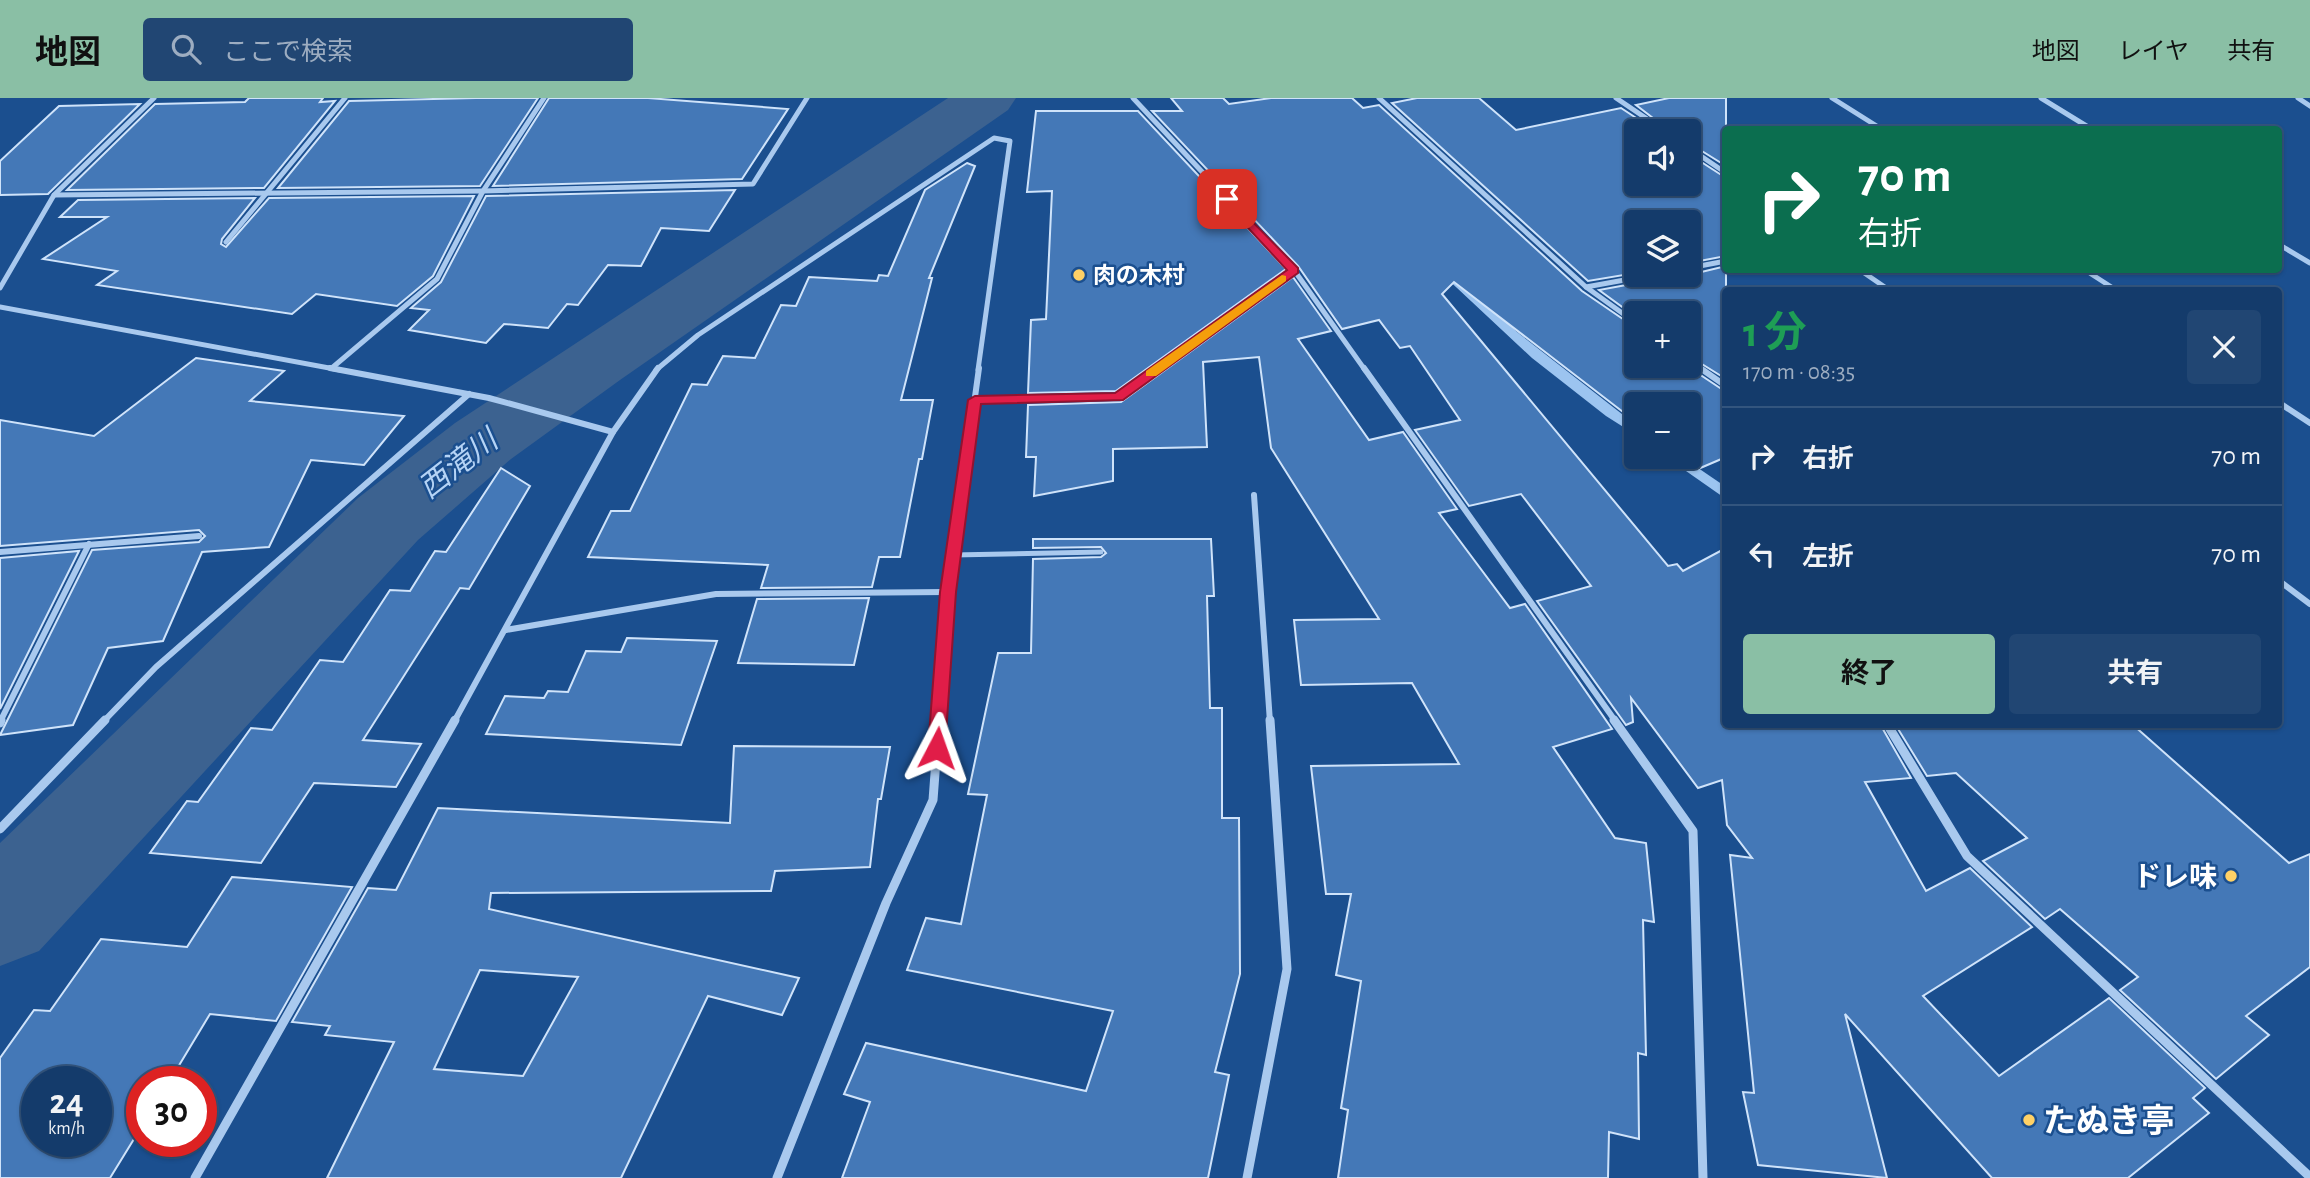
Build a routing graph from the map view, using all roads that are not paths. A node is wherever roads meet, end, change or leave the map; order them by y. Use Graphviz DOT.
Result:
graph roads {
  1 [pos="154,98"];
  2 [pos="345,98"];
  3 [pos="544,98"];
  4 [pos="807,98"];
  5 [pos="1133,98"];
  6 [pos="1379,98"];
  7 [pos="1616,98"];
  8 [pos="1832,98"];
  9 [pos="2041,98"];
  10 [pos="2298,98"];
  11 [pos="2310,106"];
  12 [pos="1647,119"];
  13 [pos="1877,126"];
  14 [pos="2086,126"];
  15 [pos="1701,156"];
  16 [pos="1722,170"];
  17 [pos="483,191"];
  18 [pos="268,193"];
  19 [pos="54,195"];
  20 [pos="226,242"];
  21 [pos="2282,246"];
  22 [pos="1722,262"];
  23 [pos="2310,263"];
  24 [pos="1701,266"];
  25 [pos="1294,270"];
  26 [pos="1864,273"];
  27 [pos="2090,273"];
  28 [pos="1624,280"];
  29 [pos="1586,287"];
  30 [pos="1885,287"];
  31 [pos="2111,287"];
  32 [pos="0,288"];
  33 [pos="0,307"];
  34 [pos="1624,314"];
  35 [pos="333,368"];
  36 [pos="1701,369"];
  37 [pos="1722,383"];
  38 [pos="469,394"];
  39 [pos="975,400"];
  40 [pos="2282,405"];
  41 [pos="2310,423"];
  42 [pos="613,432"];
  43 [pos="1254,495"];
  44 [pos="199,536"];
  45 [pos="89,544"];
  46 [pos="0,552"];
  47 [pos="1101,552"];
  48 [pos="953,555"];
  49 [pos="2282,583"];
  50 [pos="948,592"];
  51 [pos="2310,604"];
  52 [pos="506,630"];
  53 [pos="0,723"];
  54 [pos="1889,728"];
  55 [pos="0,829"];
  56 [pos="2310,1177"];
  57 [pos="195,1178"];
  58 [pos="777,1178"];
  59 [pos="1248,1178"];
  60 [pos="1703,1178"];
  1 -- 19 [label="street"];
  2 -- 18 [label="street"];
  3 -- 17 [label="street"];
  4 -- 17 [label="street"];
  5 -- 25 [label="street"];
  6 -- 29 [label="street"];
  7 -- 12 [label="street"];
  8 -- 13 [label="street"];
  9 -- 14 [label="street"];
  10 -- 11 [label="street"];
  15 -- 16 [label="street"];
  17 -- 18 [label="street"];
  17 -- 35 [label="street"];
  18 -- 19 [label="street"];
  18 -- 20 [label="street"];
  19 -- 32 [label="street"];
  21 -- 23 [label="street"];
  22 -- 24 [label="street"];
  25 -- 39 [label="street"];
  25 -- 60 [label="street"];
  26 -- 30 [label="street"];
  27 -- 31 [label="street"];
  28 -- 29 [label="street"];
  29 -- 34 [label="street"];
  33 -- 35 [label="street"];
  35 -- 38 [label="street"];
  36 -- 37 [label="street"];
  38 -- 42 [label="street"];
  38 -- 55 [label="street"];
  39 -- 42 [label="street"];
  39 -- 48 [label="street"];
  40 -- 41 [label="street"];
  42 -- 52 [label="street"];
  43 -- 59 [label="street"];
  44 -- 45 [label="street"];
  45 -- 46 [label="street"];
  45 -- 53 [label="street"];
  47 -- 48 [label="lane"];
  48 -- 50 [label="street"];
  49 -- 51 [label="street"];
  50 -- 52 [label="street"];
  50 -- 58 [label="street"];
  52 -- 57 [label="street"];
  54 -- 56 [label="street"];
}
